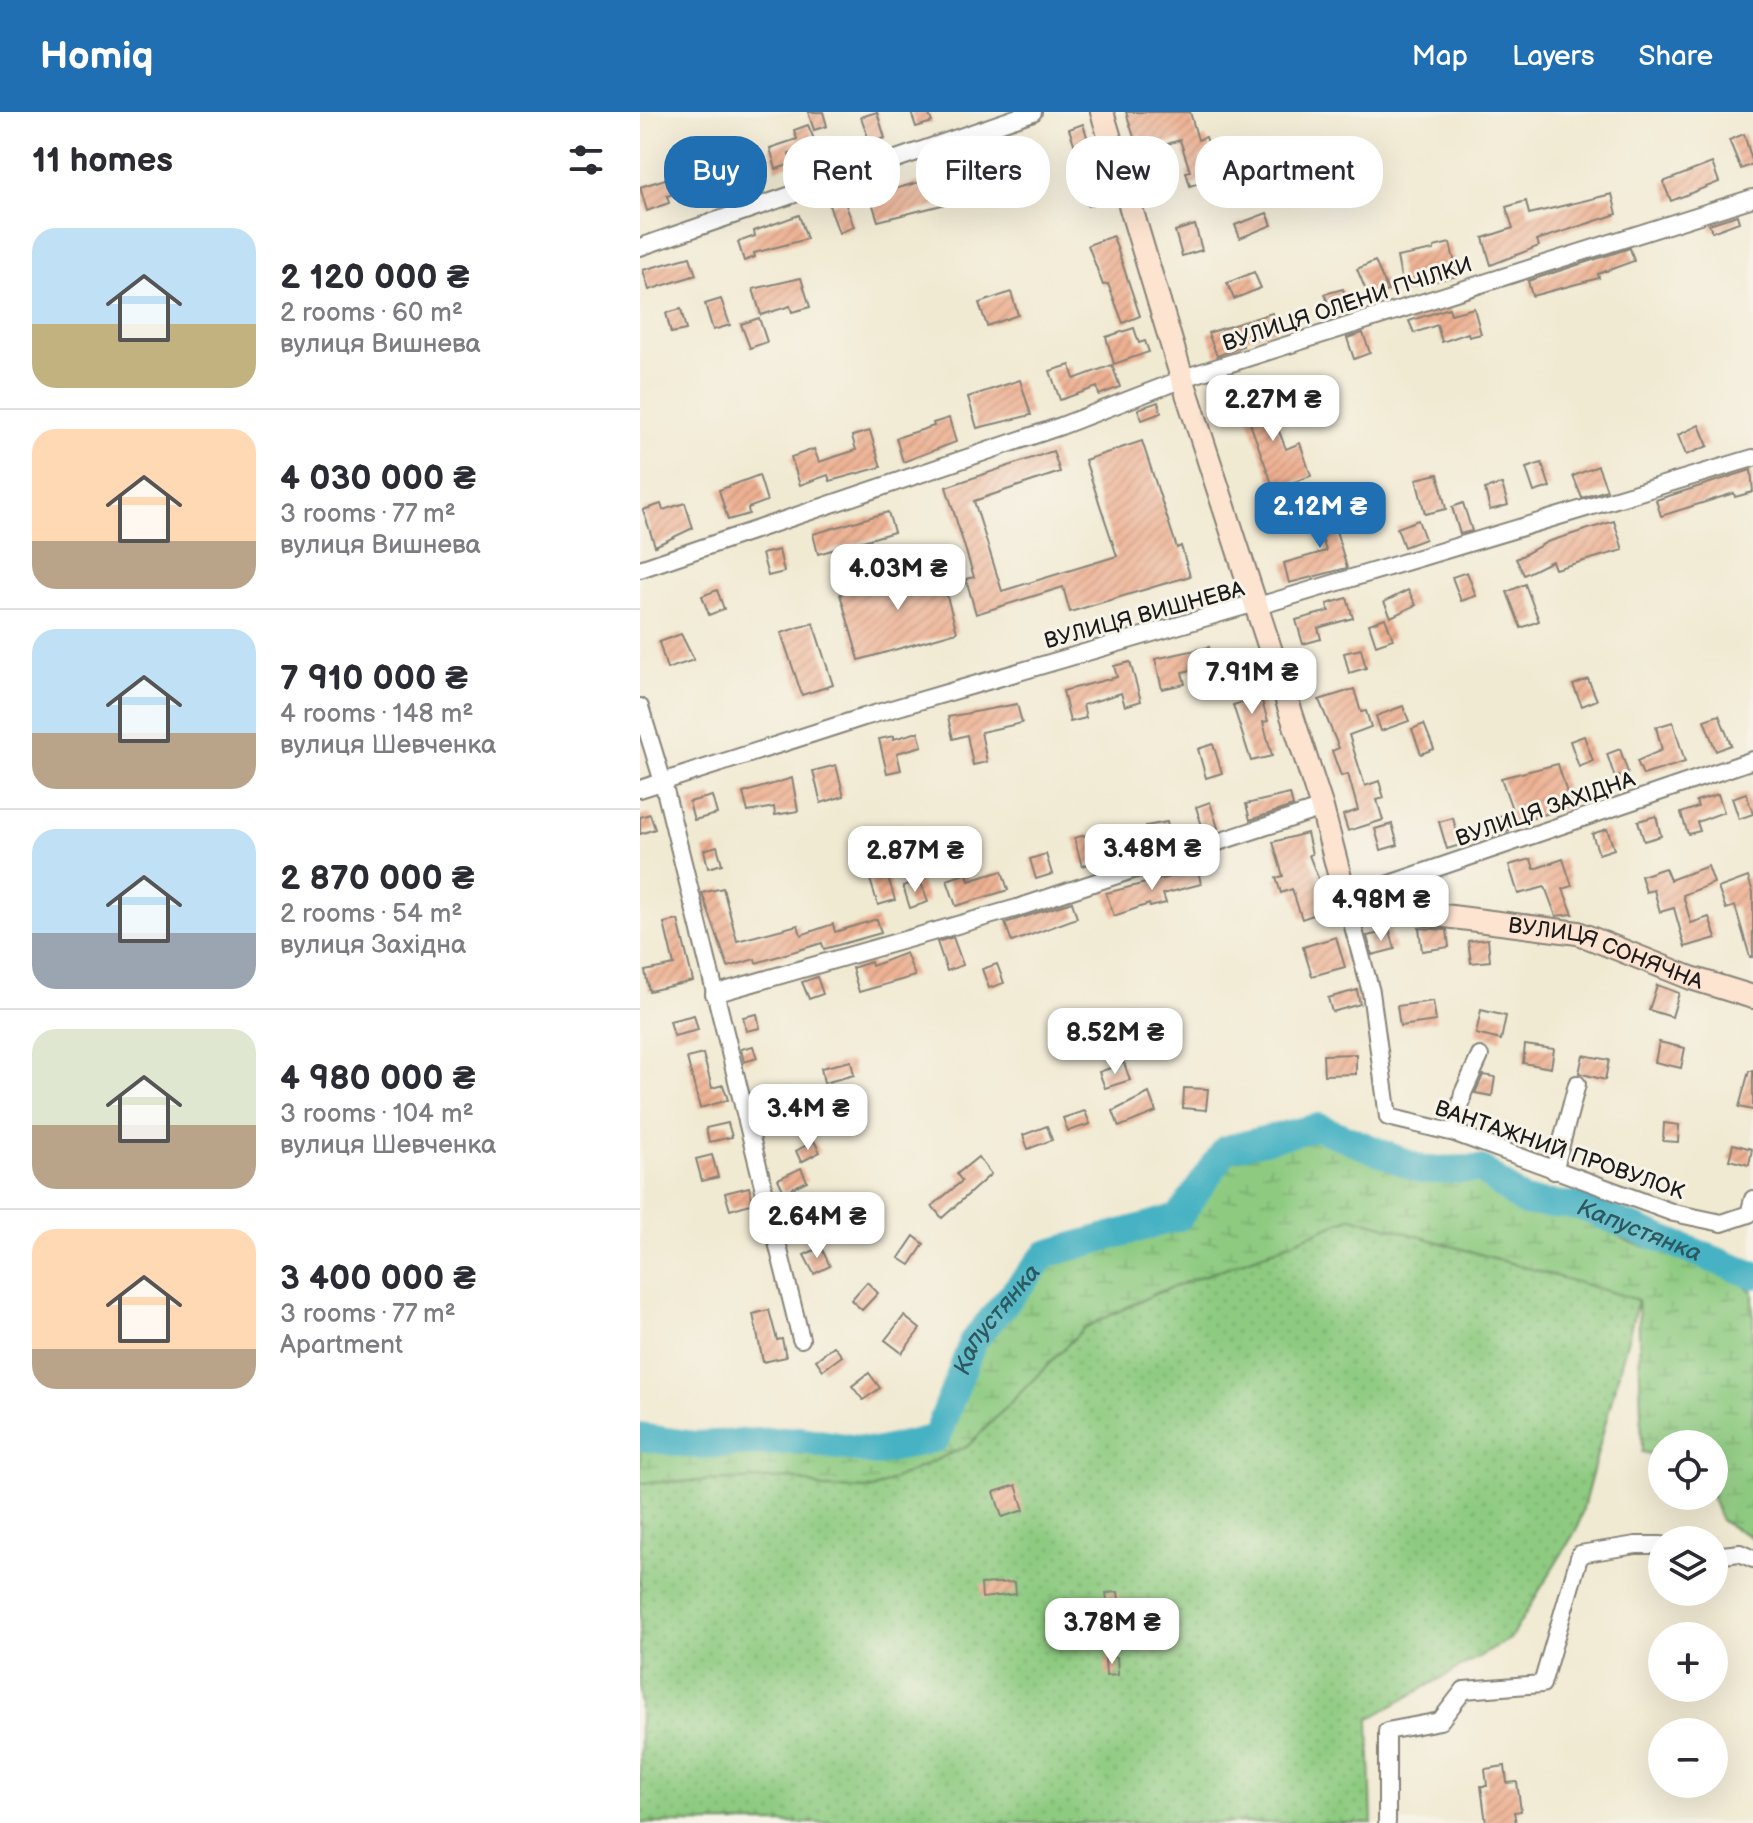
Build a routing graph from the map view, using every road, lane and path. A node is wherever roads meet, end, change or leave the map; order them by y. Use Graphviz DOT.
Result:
graph roads {
  1 [pos="1033,112"];
  2 [pos="1102,112"];
  3 [pos="1753,198"];
  4 [pos="640,247"];
  5 [pos="1182,378"];
  6 [pos="1753,458"];
  7 [pos="640,569"];
  8 [pos="1255,605"];
  9 [pos="640,707"];
  10 [pos="1753,760"];
  11 [pos="663,782"];
  12 [pos="640,789"];
  13 [pos="1322,808"];
  14 [pos="1344,884"];
  15 [pos="714,994"];
  16 [pos="1753,997"];
  17 [pos="1480,1056"];
  18 [pos="1577,1084"];
  19 [pos="1455,1133"];
  20 [pos="1554,1171"];
  21 [pos="1753,1199"];
  22 [pos="801,1339"];
  23 [pos="1648,1545"];
  24 [pos="1728,1554"];
  25 [pos="1753,1559"];
  26 [pos="1387,1823"];
  1 -- 4 [label="street"];
  2 -- 5 [label="street"];
  3 -- 5 [label="street, ВУЛИЦЯ ОЛЕНИ ПЧІЛКИ"];
  5 -- 7 [label="street, ВУЛИЦЯ ОЛЕНИ ПЧІЛКИ"];
  5 -- 8 [label="street"];
  6 -- 8 [label="street, ВУЛИЦЯ ВИШНЕВА"];
  8 -- 11 [label="street, ВУЛИЦЯ ВИШНЕВА"];
  8 -- 13 [label="street"];
  9 -- 11 [label="street"];
  10 -- 14 [label="street, ВУЛИЦЯ ЗАХІДНА"];
  11 -- 12 [label="street, ВУЛИЦЯ ВИШНЕВА"];
  11 -- 15 [label="street"];
  13 -- 14 [label="street"];
  13 -- 15 [label="street"];
  14 -- 16 [label="street, ВУЛИЦЯ СОНЯЧНА"];
  14 -- 19 [label="street, ВАНТАЖНИЙ ПРОВУЛОК"];
  15 -- 22 [label="street"];
  17 -- 19 [label="street"];
  18 -- 20 [label="street"];
  19 -- 20 [label="street, ВАНТАЖНИЙ ПРОВУЛОК"];
  20 -- 21 [label="street, ВАНТАЖНИЙ ПРОВУЛОК"];
  23 -- 26 [label="street"];
  24 -- 25 [label="street"];
}
